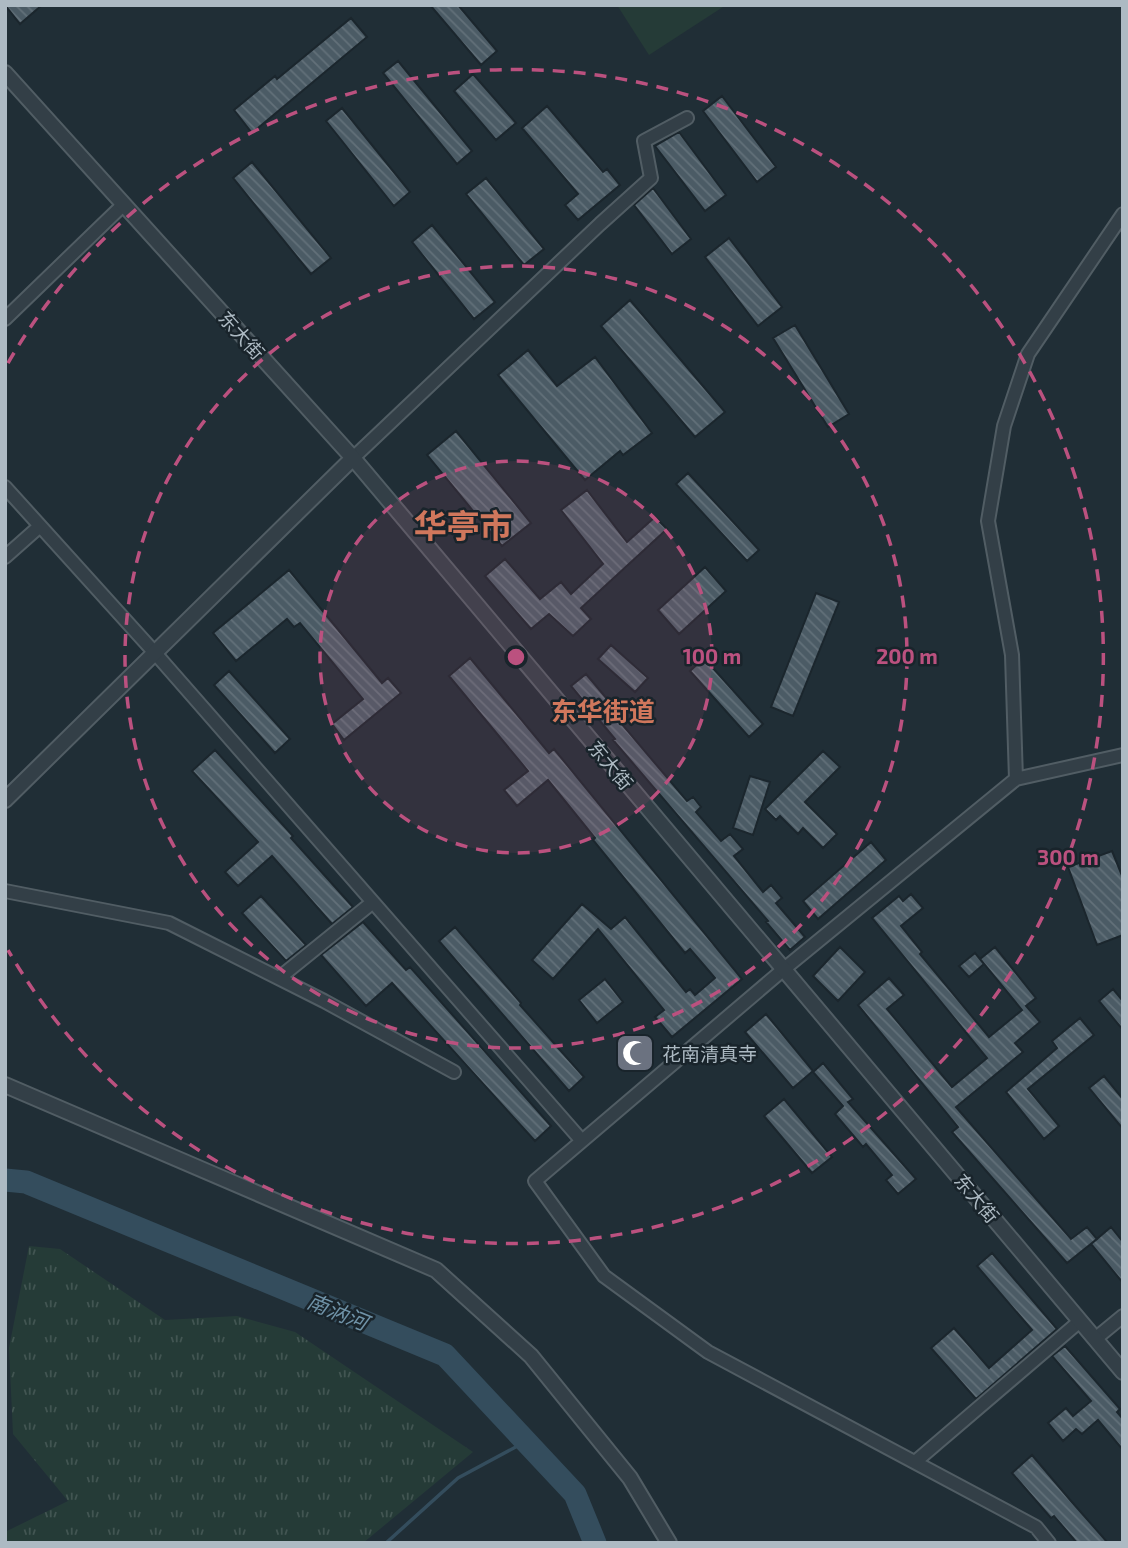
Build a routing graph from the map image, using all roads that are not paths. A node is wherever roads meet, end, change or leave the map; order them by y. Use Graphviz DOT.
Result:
graph roads {
  1 [pos="5,73"];
  2 [pos="687,118"];
  3 [pos="124,204"];
  4 [pos="1123,214"];
  5 [pos="5,319"];
  6 [pos="353,458"];
  7 [pos="5,487"];
  8 [pos="40,526"];
  9 [pos="5,557"];
  10 [pos="155,653"];
  11 [pos="1123,755"];
  12 [pos="1016,779"];
  13 [pos="5,800"];
  14 [pos="5,891"];
  15 [pos="373,902"];
  16 [pos="784,969"];
  17 [pos="279,978"];
  18 [pos="454,1072"];
  19 [pos="5,1085"];
  20 [pos="582,1141"];
  21 [pos="1123,1316"];
  22 [pos="1080,1321"];
  23 [pos="1096,1339"];
  24 [pos="1123,1372"];
  25 [pos="915,1462"];
  26 [pos="669,1543"];
  27 [pos="1049,1543"];
  1 -- 3 [label="street, 东大街"];
  2 -- 6 [label="street"];
  3 -- 5 [label="street"];
  3 -- 6 [label="street, 东大街"];
  4 -- 12 [label="street"];
  6 -- 10 [label="street"];
  6 -- 16 [label="street, 东大街"];
  7 -- 8 [label="street"];
  8 -- 9 [label="street"];
  8 -- 10 [label="street"];
  10 -- 13 [label="street"];
  10 -- 15 [label="street"];
  11 -- 12 [label="street"];
  12 -- 16 [label="street"];
  14 -- 17 [label="street"];
  15 -- 17 [label="street"];
  15 -- 20 [label="street"];
  16 -- 20 [label="street"];
  16 -- 22 [label="street, 东大街"];
  17 -- 18 [label="street"];
  19 -- 26 [label="street"];
  20 -- 25 [label="street"];
  21 -- 23 [label="street"];
  22 -- 23 [label="street, 东大街"];
  22 -- 25 [label="street"];
  23 -- 24 [label="street, 东大街"];
  25 -- 27 [label="street"];
}
